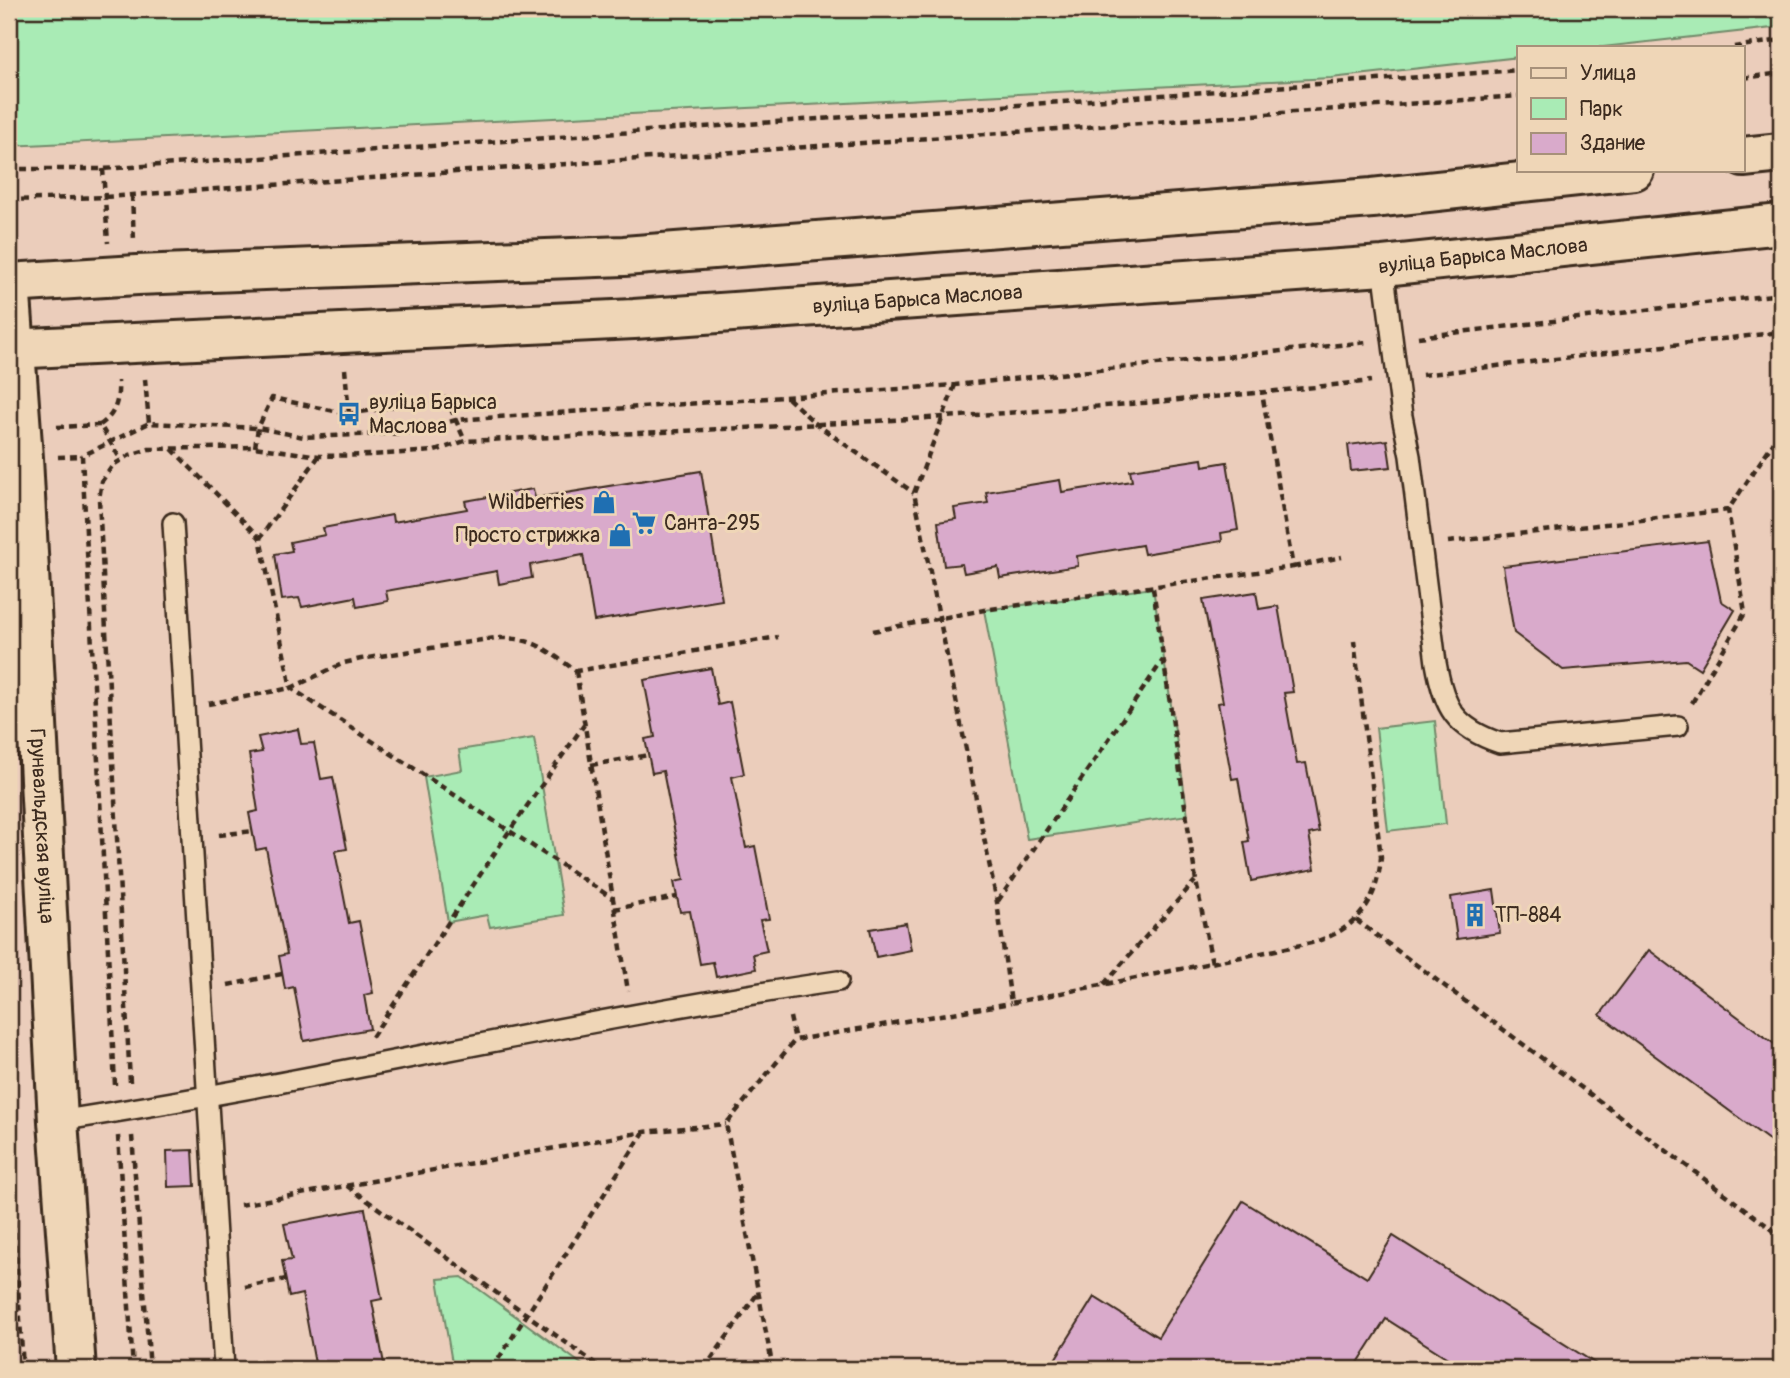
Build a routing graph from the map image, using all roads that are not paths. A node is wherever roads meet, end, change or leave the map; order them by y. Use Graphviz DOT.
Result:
graph roads {
  1 [pos="1781,153"];
  2 [pos="1744,157"];
  3 [pos="1615,172"];
  4 [pos="1781,224"];
  5 [pos="1382,266"];
  6 [pos="9,283"];
  7 [pos="12,349"];
  8 [pos="173,523"];
  9 [pos="1678,726"];
  10 [pos="838,981"];
  11 [pos="206,1097"];
  12 [pos="58,1121"];
  13 [pos="76,1369"];
  14 [pos="224,1369"];
  1 -- 2 [label="main road"];
  3 -- 6 [label="main road"];
  4 -- 5 [label="main road, вуліца Барыса Маслова"];
  5 -- 7 [label="main road, вуліца Барыса Маслова"];
  5 -- 9 [label="lane"];
  6 -- 7 [label="main road, Грунвальдская вуліца"];
  7 -- 12 [label="main road, Грунвальдская вуліца"];
  8 -- 11 [label="lane"];
  10 -- 11 [label="lane"];
  11 -- 12 [label="lane"];
  11 -- 14 [label="lane"];
  12 -- 13 [label="main road, Грунвальдская вуліца"];
}
